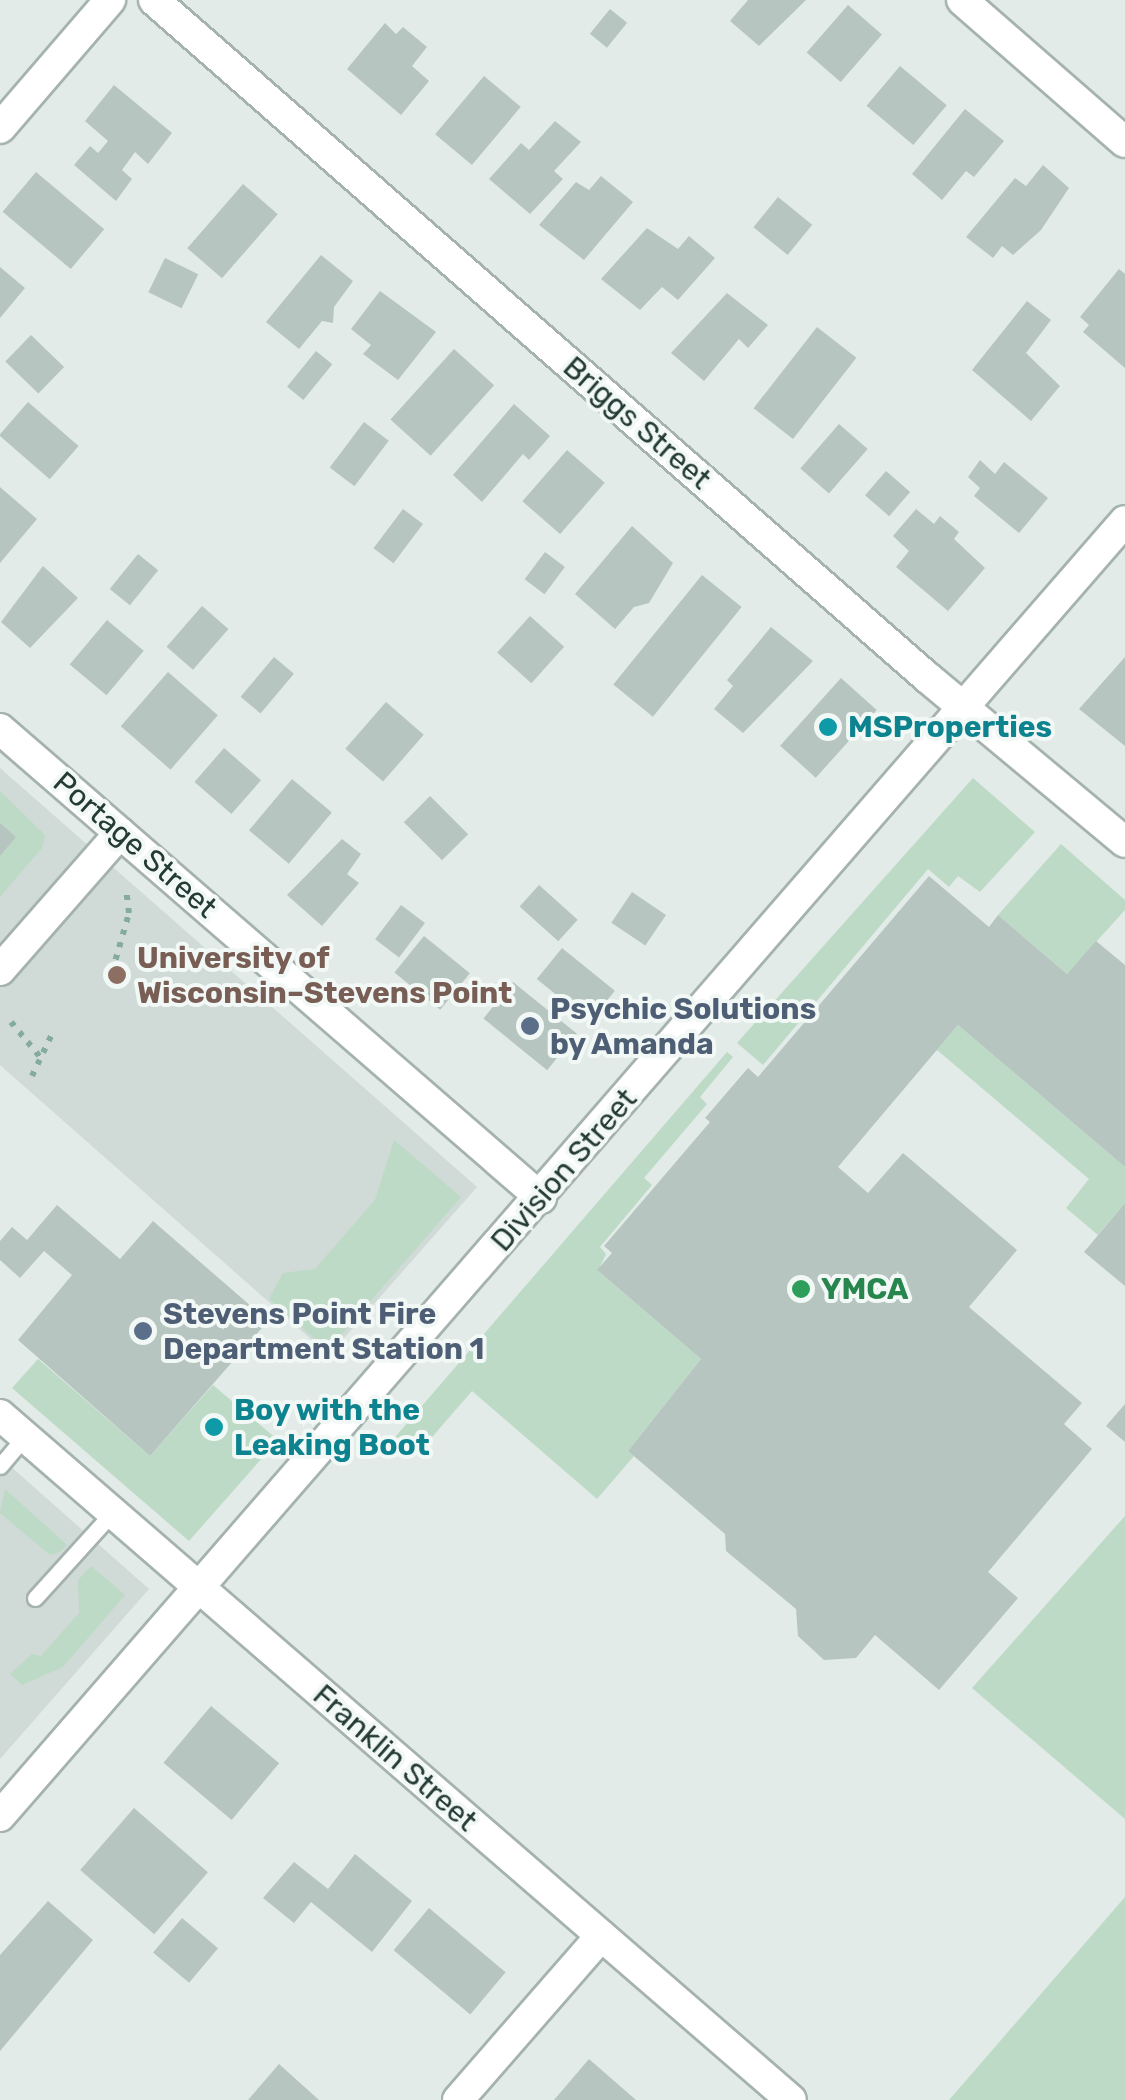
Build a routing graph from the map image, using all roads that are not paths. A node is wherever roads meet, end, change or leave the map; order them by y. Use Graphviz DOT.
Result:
graph roads {
  1 [pos="110,0"];
  2 [pos="154,0"];
  3 [pos="962,0"];
  4 [pos="0,128"];
  5 [pos="1125,142"];
  6 [pos="1125,521"];
  7 [pos="962,706"];
  8 [pos="0,728"];
  9 [pos="120,832"];
  10 [pos="1125,842"];
  11 [pos="0,970"];
  12 [pos="541,1198"];
  13 [pos="0,1415"];
  14 [pos="25,1436"];
  15 [pos="0,1466"];
  16 [pos="112,1513"];
  17 [pos="199,1589"];
  18 [pos="36,1598"];
  19 [pos="4,1802"];
  20 [pos="601,1936"];
  21 [pos="458,2100"];
  22 [pos="791,2100"];
  1 -- 4 [label="street"];
  2 -- 7 [label="street, Briggs Street"];
  3 -- 5 [label="street"];
  6 -- 7 [label="street, Division Street"];
  7 -- 10 [label="street, Briggs Street"];
  7 -- 12 [label="street, Division Street"];
  8 -- 9 [label="street, Portage Street"];
  9 -- 11 [label="street"];
  9 -- 12 [label="street, Portage Street"];
  12 -- 17 [label="street, Division Street"];
  13 -- 14 [label="street, Franklin Street"];
  14 -- 15 [label="lane"];
  14 -- 16 [label="street, Franklin Street"];
  16 -- 17 [label="street, Franklin Street"];
  16 -- 18 [label="lane"];
  17 -- 19 [label="street, Division Street"];
  17 -- 20 [label="street, Franklin Street"];
  20 -- 21 [label="street"];
  20 -- 22 [label="street, Franklin Street"];
}
